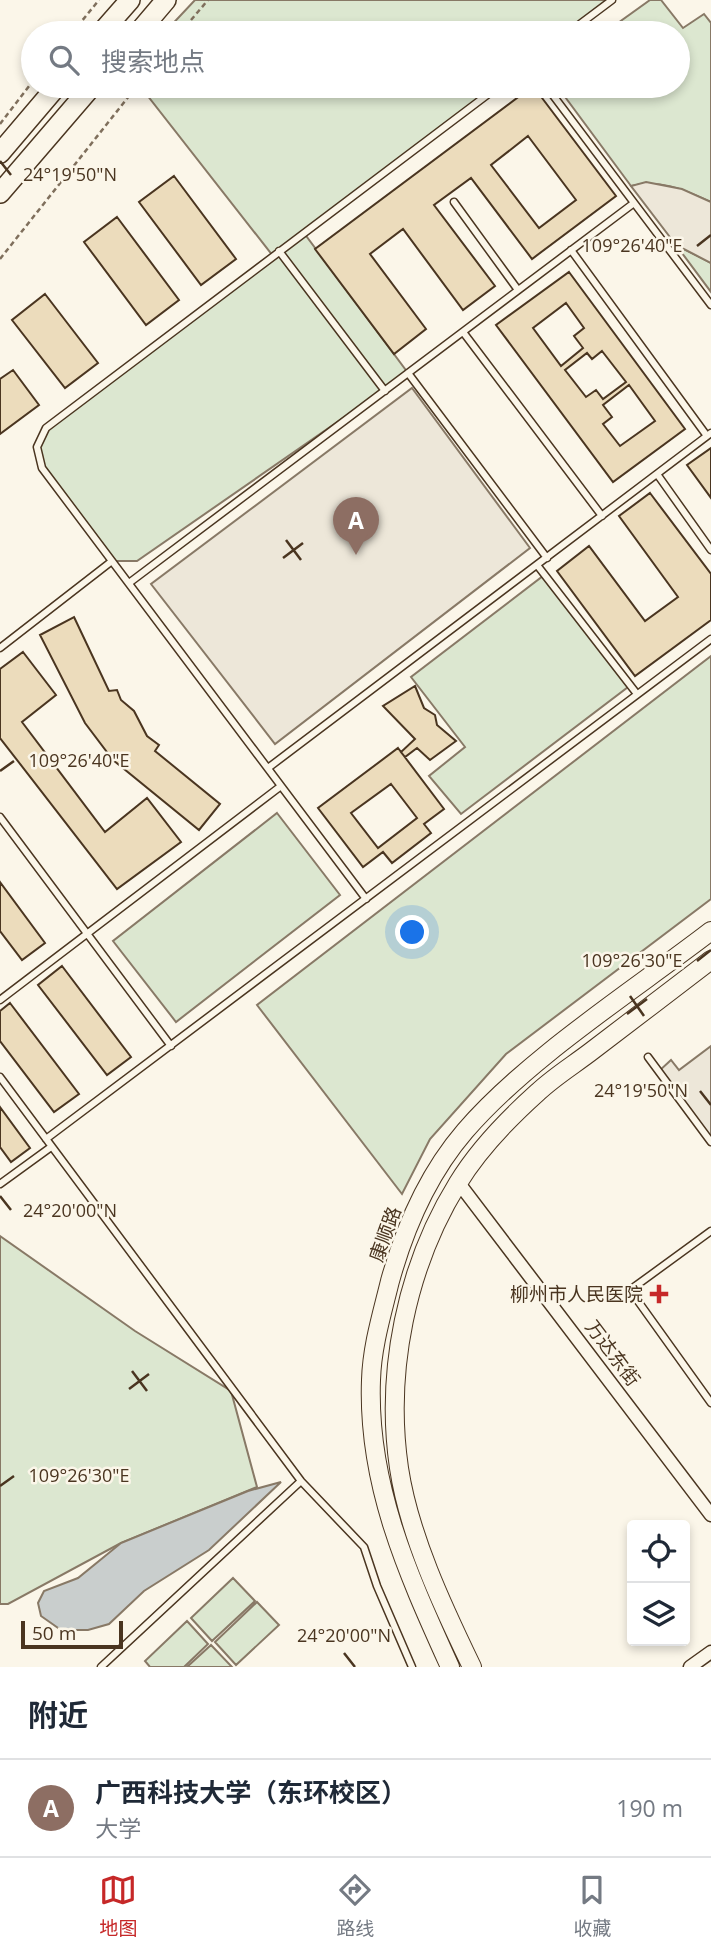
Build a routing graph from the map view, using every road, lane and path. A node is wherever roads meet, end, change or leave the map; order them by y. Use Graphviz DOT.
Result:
graph roads {
  1 [pos="99,0"];
  2 [pos="130,0"];
  3 [pos="166,0"];
  4 [pos="208,0"];
  5 [pos="612,0"];
  6 [pos="82,21"];
  7 [pos="112,21"];
  8 [pos="148,21"];
  9 [pos="190,21"];
  10 [pos="584,21"];
  11 [pos="21,97"];
  12 [pos="47,98"];
  13 [pos="82,98"];
  14 [pos="127,98"];
  15 [pos="483,98"];
  16 [pos="556,98"];
  17 [pos="0,124"];
  18 [pos="0,155"];
  19 [pos="18,171"];
  20 [pos="0,192"];
  21 [pos="454,202"];
  22 [pos="634,203"];
  23 [pos="572,250"];
  24 [pos="279,251"];
  25 [pos="0,259"];
  26 [pos="518,290"];
  27 [pos="711,305"];
  28 [pos="463,332"];
  29 [pos="408,373"];
  30 [pos="385,391"];
  31 [pos="709,435"];
  32 [pos="657,474"];
  33 [pos="602,516"];
  34 [pos="711,550"];
  35 [pos="547,558"];
  36 [pos="112,561"];
  37 [pos="537,565"];
  38 [pos="129,583"];
  39 [pos="711,639"];
  40 [pos="0,648"];
  41 [pos="637,694"];
  42 [pos="268,768"];
  43 [pos="281,786"];
  44 [pos="0,817"];
  45 [pos="366,899"];
  46 [pos="711,931"];
  47 [pos="87,933"];
  48 [pos="711,960"];
  49 [pos="0,1000"];
  50 [pos="171,1046"];
  51 [pos="648,1057"];
  52 [pos="0,1077"];
  53 [pos="46,1139"];
  54 [pos="711,1142"];
  55 [pos="51,1147"];
  56 [pos="458,1182"];
  57 [pos="0,1184"];
  58 [pos="711,1231"];
  59 [pos="711,1403"];
  60 [pos="301,1481"];
  61 [pos="711,1515"];
  62 [pos="711,1652"];
  63 [pos="101,1667"];
  64 [pos="412,1667"];
  65 [pos="450,1667"];
  66 [pos="472,1667"];
  67 [pos="690,1667"];
  1 -- 6 [label="path"];
  2 -- 7 [label="main road"];
  3 -- 8 [label="main road"];
  4 -- 9 [label="path"];
  5 -- 10 [label="lane"];
  11 -- 17 [label="path"];
  12 -- 18 [label="main road"];
  13 -- 19 [label="main road"];
  14 -- 25 [label="path"];
  15 -- 24 [label="lane"];
  16 -- 22 [label="lane"];
  18 -- 19 [label="main road"];
  19 -- 20 [label="main road"];
  21 -- 26 [label="lane"];
  22 -- 23 [label="lane"];
  22 -- 27 [label="lane"];
  23 -- 26 [label="lane"];
  23 -- 31 [label="lane"];
  24 -- 30 [label="lane"];
  24 -- 36 [label="lane"];
  26 -- 28 [label="lane"];
  28 -- 29 [label="lane"];
  28 -- 33 [label="lane"];
  29 -- 30 [label="lane"];
  29 -- 35 [label="lane"];
  30 -- 38 [label="lane"];
  31 -- 32 [label="lane"];
  32 -- 33 [label="lane"];
  32 -- 34 [label="lane"];
  33 -- 35 [label="lane"];
  35 -- 37 [label="lane"];
  36 -- 38 [label="lane"];
  36 -- 40 [label="lane"];
  37 -- 41 [label="lane"];
  37 -- 42 [label="lane"];
  38 -- 42 [label="lane"];
  39 -- 41 [label="lane"];
  41 -- 45 [label="lane"];
  42 -- 43 [label="lane"];
  43 -- 45 [label="lane"];
  43 -- 47 [label="lane"];
  44 -- 47 [label="lane"];
  45 -- 50 [label="lane"];
  46 -- 65 [label="main road, 康顺路"];
  47 -- 49 [label="lane"];
  47 -- 50 [label="lane"];
  48 -- 56 [label="main road"];
  50 -- 53 [label="lane"];
  51 -- 54 [label="lane"];
  52 -- 53 [label="lane"];
  53 -- 55 [label="lane"];
  55 -- 57 [label="lane"];
  55 -- 60 [label="lane"];
  56 -- 61 [label="street, 万达东街"];
  56 -- 66 [label="main road"];
  58 -- 59 [label="lane"];
  60 -- 63 [label="lane"];
  60 -- 64 [label="lane"];
  62 -- 67 [label="street"];
}
